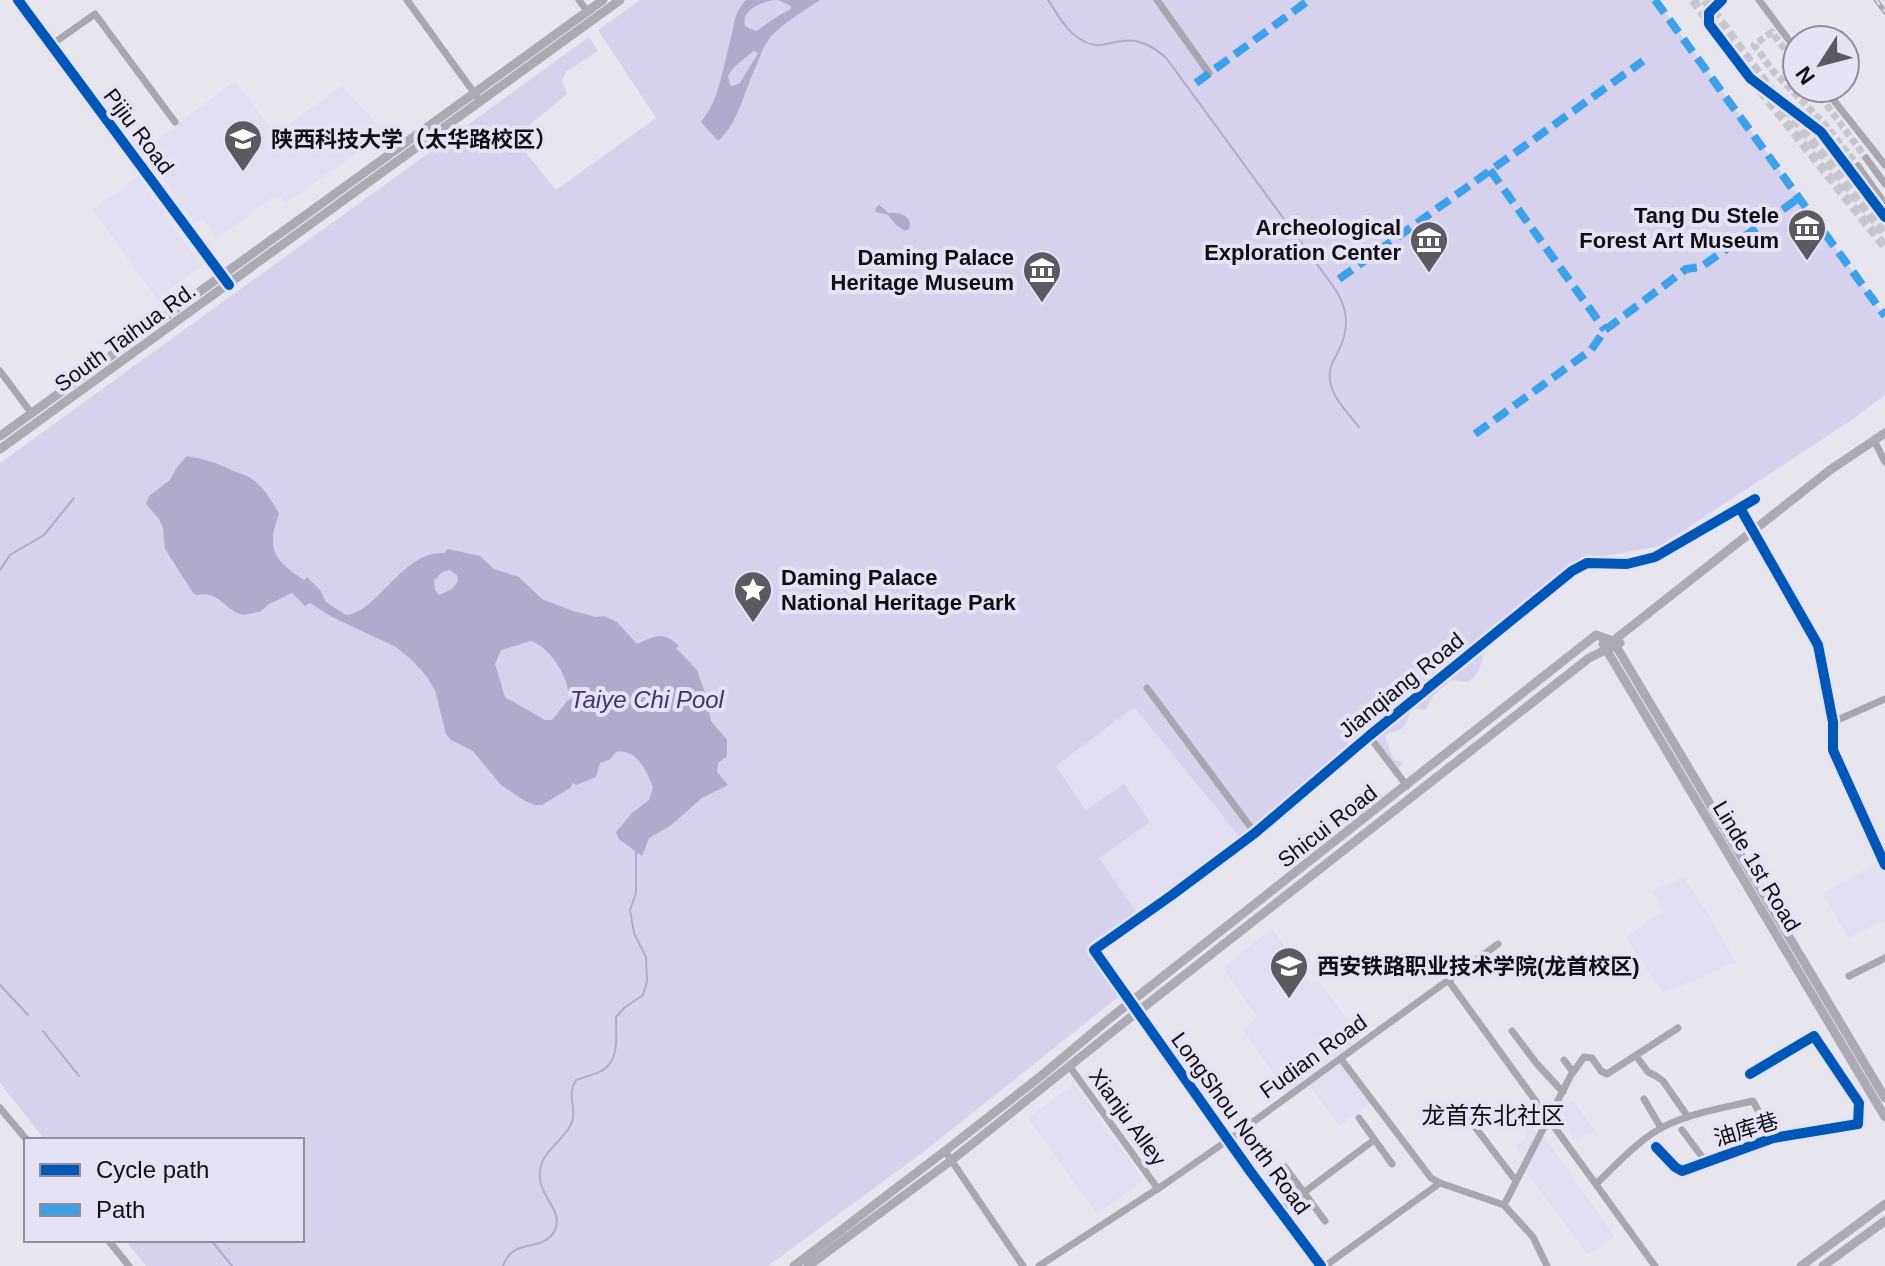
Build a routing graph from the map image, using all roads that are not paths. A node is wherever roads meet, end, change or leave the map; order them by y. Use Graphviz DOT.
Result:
graph roads {
  1 [pos="18,0"];
  2 [pos="407,0"];
  3 [pos="579,0"];
  4 [pos="603,0"];
  5 [pos="620,0"];
  6 [pos="1157,0"];
  7 [pos="1722,0"];
  8 [pos="1759,0"];
  9 [pos="587,11"];
  10 [pos="1781,30"];
  11 [pos="51,45"];
  12 [pos="1209,73"];
  13 [pos="477,97"];
  14 [pos="1837,104"];
  15 [pos="175,122"];
  16 [pos="1866,158"];
  17 [pos="1885,165"];
  18 [pos="1858,166"];
  19 [pos="1885,184"];
  20 [pos="1885,204"];
  21 [pos="1885,217"];
  22 [pos="222,276"];
  23 [pos="229,285"];
  24 [pos="0,371"];
  25 [pos="32,414"];
  26 [pos="1885,433"];
  27 [pos="0,436"];
  28 [pos="1879,442"];
  29 [pos="0,449"];
  30 [pos="1885,462"];
  31 [pos="1755,499"];
  32 [pos="1740,508"];
  33 [pos="1755,532"];
  34 [pos="1596,635"];
  35 [pos="1612,645"];
  36 [pos="1147,688"];
  37 [pos="1885,699"];
  38 [pos="1833,722"];
  39 [pos="1369,736"];
  40 [pos="1407,786"];
  41 [pos="1255,833"];
  42 [pos="1885,865"];
  43 [pos="1498,944"];
  44 [pos="1094,950"];
  45 [pos="1885,958"];
  46 [pos="1849,976"];
  47 [pos="1448,980"];
  48 [pos="1130,1003"];
  49 [pos="1137,1013"];
  50 [pos="1678,1028"];
  51 [pos="1512,1031"];
  52 [pos="1636,1056"];
  53 [pos="1341,1059"];
  54 [pos="1564,1060"];
  55 [pos="1070,1067"];
  56 [pos="1573,1072"];
  57 [pos="1750,1074"];
  58 [pos="1563,1092"];
  59 [pos="1885,1098"];
  60 [pos="1644,1099"];
  61 [pos="0,1108"];
  62 [pos="1688,1117"];
  63 [pos="1885,1117"];
  64 [pos="1359,1118"];
  65 [pos="1469,1119"];
  66 [pos="1549,1119"];
  67 [pos="1661,1128"];
  68 [pos="1682,1130"];
  69 [pos="25,1138"];
  70 [pos="1773,1138"];
  71 [pos="1228,1140"];
  72 [pos="1374,1140"];
  73 [pos="1656,1147"];
  74 [pos="949,1156"];
  75 [pos="1706,1162"];
  76 [pos="1392,1164"];
  77 [pos="1285,1167"];
  78 [pos="1516,1181"];
  79 [pos="1440,1183"];
  80 [pos="1596,1184"];
  81 [pos="1158,1189"];
  82 [pos="1303,1191"];
  83 [pos="1885,1204"];
  84 [pos="1504,1205"];
  85 [pos="1279,1211"];
  86 [pos="1325,1221"];
  87 [pos="1885,1221"];
  88 [pos="110,1242"];
  89 [pos="129,1266"];
  90 [pos="794,1266"];
  91 [pos="808,1266"];
  92 [pos="1023,1266"];
  93 [pos="1039,1266"];
  94 [pos="1323,1266"];
  95 [pos="1547,1266"];
  96 [pos="1655,1266"];
  97 [pos="1801,1266"];
  98 [pos="1823,1266"];
  1 -- 11 [label="street, Pijiu Road"];
  2 -- 13 [label="street"];
  3 -- 9 [label="street"];
  4 -- 9 [label="main road, South Taihua Rd."];
  5 -- 13 [label="main road, South Taihua Rd."];
  6 -- 12 [label="street"];
  7 -- 21 [label="street"];
  8 -- 10 [label="street"];
  9 -- 13 [label="main road, South Taihua Rd."];
  11 -- 15 [label="street"];
  11 -- 22 [label="street, Pijiu Road"];
  13 -- 22 [label="main road, South Taihua Rd."];
  13 -- 23 [label="main road, South Taihua Rd."];
  14 -- 17 [label="street"];
  16 -- 19 [label="street"];
  18 -- 20 [label="street"];
  22 -- 23 [label="street, Pijiu Road"];
  22 -- 25 [label="main road, South Taihua Rd."];
  23 -- 29 [label="main road, South Taihua Rd."];
  24 -- 25 [label="street"];
  25 -- 27 [label="main road, South Taihua Rd."];
  26 -- 28 [label="main road, Shicui Road"];
  28 -- 30 [label="street"];
  28 -- 33 [label="main road, Shicui Road"];
  31 -- 32 [label="street, Jianqiang Road"];
  32 -- 33 [label="street"];
  32 -- 39 [label="street, Jianqiang Road"];
  33 -- 35 [label="main road, Shicui Road"];
  33 -- 38 [label="street"];
  34 -- 35 [label="main road, Linde 1st Road"];
  34 -- 40 [label="main road, Shicui Road"];
  35 -- 49 [label="main road, Shicui Road"];
  35 -- 59 [label="main road, Linde 1st Road"];
  35 -- 63 [label="main road, Linde 1st Road"];
  36 -- 41 [label="street"];
  37 -- 38 [label="street"];
  38 -- 42 [label="street"];
  39 -- 40 [label="street"];
  39 -- 41 [label="street, Jianqiang Road"];
  40 -- 48 [label="main road, Shicui Road"];
  41 -- 44 [label="street, Jianqiang Road"];
  43 -- 47 [label="street, Fudian Road"];
  44 -- 48 [label="street, LongShou North Road"];
  45 -- 46 [label="street"];
  47 -- 53 [label="street, Fudian Road"];
  47 -- 66 [label="street"];
  48 -- 49 [label="street, LongShou North Road"];
  48 -- 74 [label="main road, Shicui Road"];
  49 -- 55 [label="main road, Shicui Road"];
  49 -- 71 [label="street, LongShou North Road"];
  50 -- 52 [label="street"];
  51 -- 58 [label="street"];
  52 -- 56 [label="street"];
  52 -- 62 [label="street"];
  53 -- 71 [label="street, Fudian Road"];
  53 -- 79 [label="street"];
  54 -- 56 [label="street"];
  55 -- 74 [label="main road, Shicui Road"];
  55 -- 81 [label="street, Xianju Alley"];
  56 -- 58 [label="street"];
  57 -- 70 [label="street, 油库巷"];
  58 -- 66 [label="street"];
  60 -- 67 [label="street"];
  61 -- 69 [label="street"];
  62 -- 67 [label="street"];
  62 -- 70 [label="street"];
  64 -- 72 [label="street"];
  65 -- 78 [label="street"];
  66 -- 78 [label="street"];
  66 -- 80 [label="street"];
  67 -- 80 [label="street"];
  68 -- 75 [label="street"];
  70 -- 75 [label="street, 油库巷"];
  71 -- 81 [label="street, Fudian Road"];
  71 -- 85 [label="street, LongShou North Road"];
  72 -- 76 [label="street"];
  72 -- 82 [label="street"];
  73 -- 75 [label="street, 油库巷"];
  74 -- 90 [label="main road, Shicui Road"];
  74 -- 91 [label="main road, Shicui Road"];
  74 -- 92 [label="street"];
  77 -- 82 [label="street"];
  78 -- 84 [label="street"];
  79 -- 84 [label="street"];
  79 -- 94 [label="street"];
  80 -- 96 [label="street"];
  81 -- 93 [label="street, Fudian Road"];
  82 -- 85 [label="street"];
  82 -- 86 [label="street"];
  83 -- 97 [label="main road"];
  84 -- 95 [label="street"];
  85 -- 94 [label="street, LongShou North Road"];
  87 -- 98 [label="main road"];
  88 -- 89 [label="street"];
}
